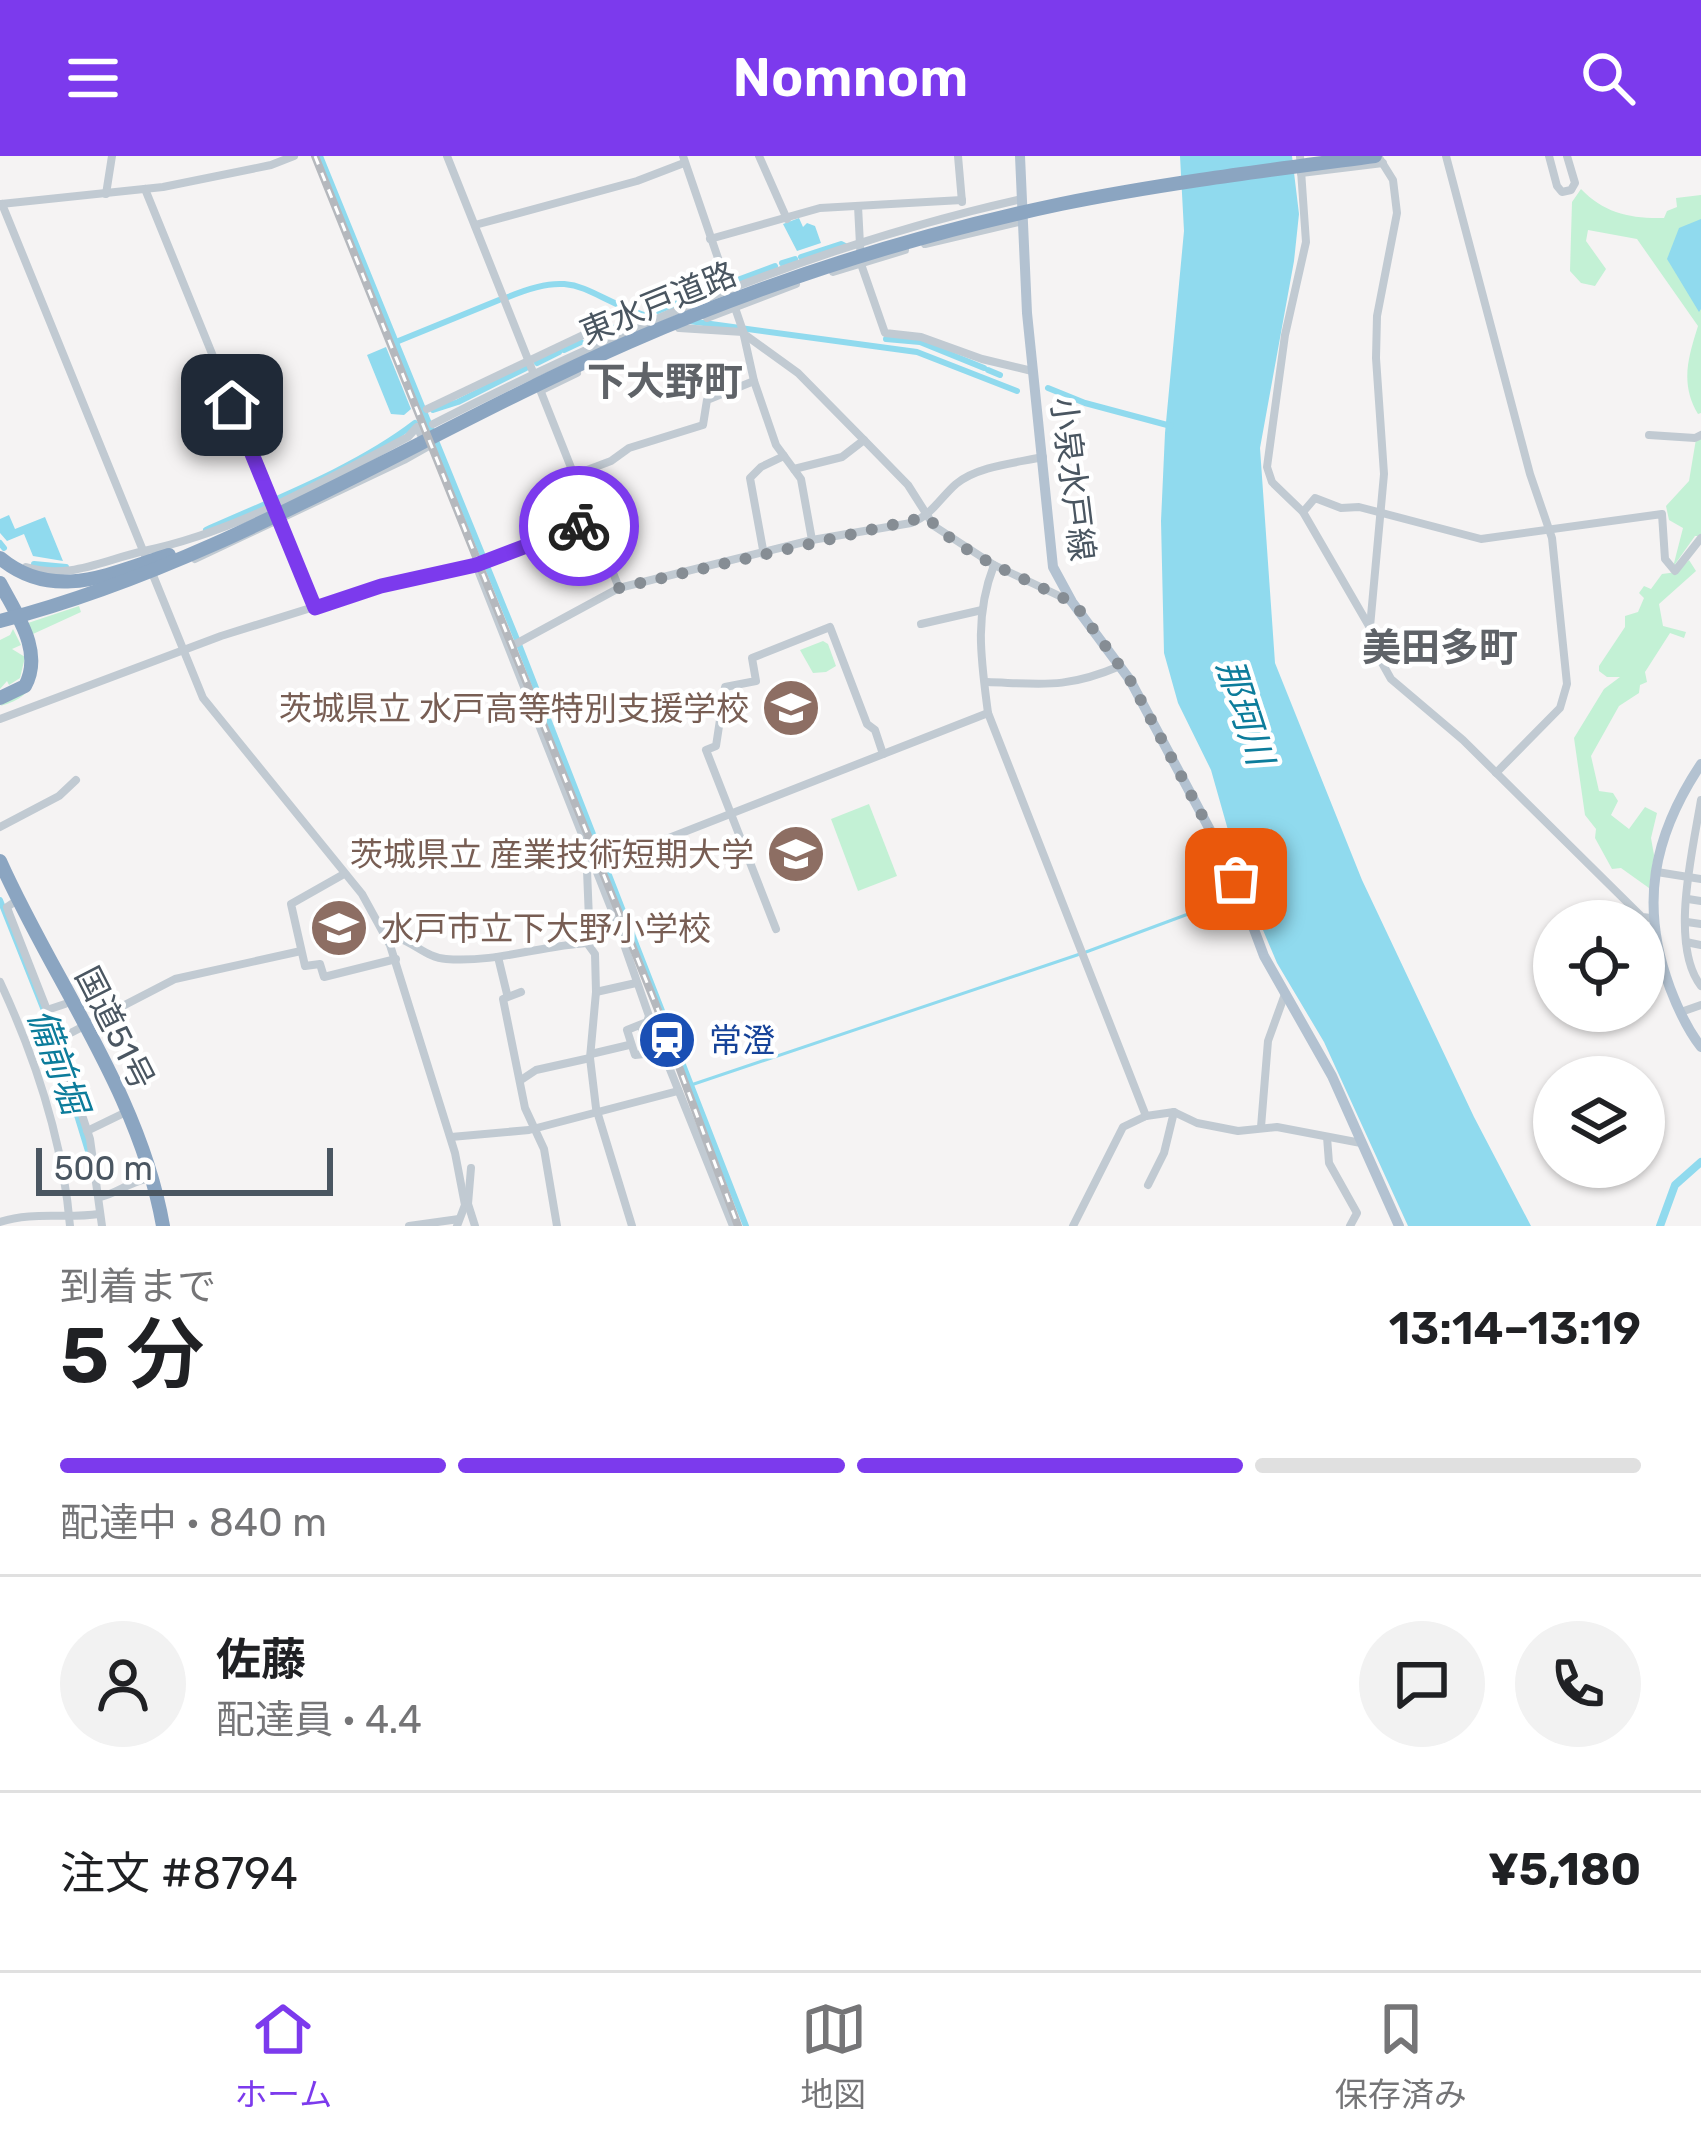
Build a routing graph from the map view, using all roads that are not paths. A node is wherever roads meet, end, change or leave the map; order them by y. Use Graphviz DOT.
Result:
graph roads {
  1 [pos="112,156"];
  2 [pos="294,156"];
  3 [pos="447,156"];
  4 [pos="759,156"];
  5 [pos="958,156"];
  6 [pos="1020,156"];
  7 [pos="1300,156"];
  8 [pos="1322,156"];
  9 [pos="1446,156"];
  10 [pos="1549,156"];
  11 [pos="1567,156"];
  12 [pos="1379,158"];
  13 [pos="684,159"];
  14 [pos="1301,173"];
  15 [pos="145,190"];
  16 [pos="106,194"];
  17 [pos="1022,199"];
  18 [pos="962,200"];
  19 [pos="1,204"];
  20 [pos="858,206"];
  21 [pos="963,215"];
  22 [pos="787,219"];
  23 [pos="1023,221"];
  24 [pos="475,225"];
  25 [pos="962,235"];
  26 [pos="710,239"];
  27 [pos="861,241"];
  28 [pos="861,264"];
  29 [pos="729,288"];
  30 [pos="700,300"];
  31 [pos="736,307"];
  32 [pos="644,323"];
  33 [pos="742,331"];
  34 [pos="584,335"];
  35 [pos="653,339"];
  36 [pos="530,360"];
  37 [pos="1032,371"];
  38 [pos="535,372"];
  39 [pos="754,381"];
  40 [pos="542,390"];
  41 [pos="427,409"];
  42 [pos="433,424"];
  43 [pos="1701,434"];
  44 [pos="1649,435"];
  45 [pos="440,440"];
  46 [pos="865,440"];
  47 [pos="784,456"];
  48 [pos="1044,456"];
  49 [pos="794,469"];
  50 [pos="574,475"];
  51 [pos="272,502"];
  52 [pos="1303,512"];
  53 [pos="1380,513"];
  54 [pos="926,517"];
  55 [pos="592,521"];
  56 [pos="280,522"];
  57 [pos="1550,530"];
  58 [pos="1701,538"];
  59 [pos="812,540"];
  60 [pos="0,554"];
  61 [pos="764,555"];
  62 [pos="482,563"];
  63 [pos="994,565"];
  64 [pos="144,567"];
  65 [pos="0,586"];
  66 [pos="619,588"];
  67 [pos="1072,602"];
  68 [pos="315,608"];
  69 [pos="982,610"];
  70 [pos="10,618"];
  71 [pos="921,624"];
  72 [pos="1370,626"];
  73 [pos="515,645"];
  74 [pos="183,650"];
  75 [pos="1121,665"];
  76 [pos="987,682"];
  77 [pos="0,696"];
  78 [pos="988,713"];
  79 [pos="0,719"];
  80 [pos="883,754"];
  81 [pos="1701,764"];
  82 [pos="1496,772"];
  83 [pos="76,780"];
  84 [pos="1701,800"];
  85 [pos="731,814"];
  86 [pos="0,827"];
  87 [pos="1698,834"];
  88 [pos="1696,856"];
  89 [pos="0,861"];
  90 [pos="601,864"];
  91 [pos="1657,872"];
  92 [pos="344,874"];
  93 [pos="1688,877"];
  94 [pos="1701,879"];
  95 [pos="3,881"];
  96 [pos="1688,899"];
  97 [pos="1625,900"];
  98 [pos="1653,900"];
  99 [pos="1701,901"];
  100 [pos="13,903"];
  101 [pos="1687,922"];
  102 [pos="1701,924"];
  103 [pos="776,929"];
  104 [pos="386,936"];
  105 [pos="1686,942"];
  106 [pos="590,944"];
  107 [pos="1701,945"];
  108 [pos="301,951"];
  109 [pos="498,957"];
  110 [pos="396,959"];
  111 [pos="1688,965"];
  112 [pos="1701,967"];
  113 [pos="1665,973"];
  114 [pos="0,982"];
  115 [pos="636,982"];
  116 [pos="1701,986"];
  117 [pos="521,992"];
  118 [pos="596,992"];
  119 [pos="507,994"];
  120 [pos="1285,994"];
  121 [pos="65,1004"];
  122 [pos="1701,1005"];
  123 [pos="47,1010"];
  124 [pos="1680,1013"];
  125 [pos="641,1025"];
  126 [pos="81,1028"];
  127 [pos="1698,1039"];
  128 [pos="56,1040"];
  129 [pos="629,1045"];
  130 [pos="648,1052"];
  131 [pos="590,1056"];
  132 [pos="521,1080"];
  133 [pos="678,1091"];
  134 [pos="597,1110"];
  135 [pos="1174,1112"];
  136 [pos="122,1114"];
  137 [pos="1146,1116"];
  138 [pos="1261,1126"];
  139 [pos="532,1127"];
  140 [pos="87,1131"];
  141 [pos="451,1137"];
  142 [pos="1327,1137"];
  143 [pos="1361,1143"];
  144 [pos="471,1168"];
  145 [pos="146,1179"];
  146 [pos="1148,1185"];
  147 [pos="100,1197"];
  148 [pos="467,1204"];
  149 [pos="98,1214"];
  150 [pos="0,1222"];
  151 [pos="70,1222"];
  152 [pos="459,1223"];
  153 [pos="102,1226"];
  154 [pos="160,1226"];
  155 [pos="409,1226"];
  156 [pos="475,1226"];
  157 [pos="557,1226"];
  158 [pos="632,1226"];
  159 [pos="733,1226"];
  160 [pos="1073,1226"];
  161 [pos="1350,1226"];
  162 [pos="1400,1226"];
  1 -- 16 [label="street"];
  2 -- 15 [label="street"];
  3 -- 24 [label="street"];
  4 -- 22 [label="street"];
  5 -- 18 [label="street"];
  6 -- 17 [label="main road, 小泉水戸線"];
  7 -- 14 [label="street"];
  8 -- 64 [label="highway, 東水戸道路"];
  9 -- 57 [label="street"];
  10 -- 11 [label="street"];
  12 -- 14 [label="street"];
  12 -- 53 [label="street"];
  12 -- 64 [label="highway, 東水戸道路"];
  13 -- 24 [label="street"];
  13 -- 26 [label="street"];
  14 -- 52 [label="street"];
  15 -- 16 [label="street"];
  15 -- 51 [label="street"];
  16 -- 19 [label="street"];
  17 -- 21 [label="street"];
  17 -- 23 [label="main road, 小泉水戸線"];
  18 -- 20 [label="street"];
  18 -- 21 [label="street"];
  19 -- 64 [label="street"];
  20 -- 22 [label="street"];
  20 -- 27 [label="street"];
  21 -- 25 [label="street"];
  21 -- 27 [label="street"];
  22 -- 26 [label="street"];
  23 -- 25 [label="street"];
  23 -- 37 [label="main road, 小泉水戸線"];
  24 -- 36 [label="street"];
  25 -- 28 [label="street"];
  26 -- 29 [label="street"];
  27 -- 28 [label="street"];
  27 -- 29 [label="street"];
  28 -- 31 [label="street"];
  28 -- 37 [label="street"];
  29 -- 30 [label="street"];
  29 -- 31 [label="street"];
  30 -- 31 [label="street"];
  30 -- 32 [label="street"];
  31 -- 33 [label="street"];
  32 -- 35 [label="street"];
  32 -- 38 [label="street"];
  33 -- 35 [label="street"];
  33 -- 39 [label="street"];
  33 -- 46 [label="street"];
  34 -- 36 [label="street"];
  35 -- 40 [label="street"];
  36 -- 38 [label="street"];
  36 -- 41 [label="street"];
  37 -- 48 [label="main road, 小泉水戸線"];
  38 -- 40 [label="street"];
  38 -- 42 [label="street"];
  39 -- 47 [label="street"];
  39 -- 50 [label="street"];
  40 -- 45 [label="street"];
  40 -- 50 [label="street"];
  43 -- 44 [label="street"];
  46 -- 49 [label="street"];
  46 -- 54 [label="street"];
  47 -- 49 [label="street"];
  47 -- 61 [label="street"];
  48 -- 54 [label="street"];
  48 -- 67 [label="main road, 小泉水戸線"];
  49 -- 59 [label="street"];
  50 -- 55 [label="street"];
  51 -- 56 [label="street"];
  51 -- 56 [label="street"];
  51 -- 64 [label="street"];
  52 -- 53 [label="street"];
  52 -- 72 [label="street"];
  53 -- 57 [label="street"];
  53 -- 72 [label="street"];
  54 -- 59 [label="street"];
  54 -- 63 [label="street"];
  55 -- 62 [label="street"];
  55 -- 66 [label="street"];
  56 -- 64 [label="street"];
  56 -- 68 [label="street"];
  57 -- 58 [label="street"];
  57 -- 82 [label="street"];
  59 -- 61 [label="street"];
  60 -- 64 [label="highway"];
  61 -- 66 [label="street"];
  62 -- 68 [label="street"];
  62 -- 73 [label="street"];
  63 -- 67 [label="street"];
  63 -- 69 [label="street"];
  64 -- 70 [label="highway, 東水戸道路"];
  64 -- 70 [label="highway, 東水戸道路"];
  64 -- 74 [label="street"];
  65 -- 77 [label="highway"];
  66 -- 73 [label="street"];
  67 -- 75 [label="main road, 小泉水戸線"];
  68 -- 74 [label="street"];
  69 -- 71 [label="street"];
  69 -- 76 [label="street"];
  72 -- 82 [label="street"];
  73 -- 90 [label="street"];
  74 -- 79 [label="street"];
  74 -- 92 [label="street"];
  75 -- 76 [label="street"];
  75 -- 120 [label="main road, 小泉水戸線"];
  76 -- 78 [label="street"];
  78 -- 80 [label="street"];
  78 -- 137 [label="street"];
  80 -- 85 [label="street"];
  80 -- 85 [label="street"];
  81 -- 91 [label="main road"];
  82 -- 97 [label="street"];
  83 -- 86 [label="street"];
  84 -- 87 [label="street"];
  85 -- 90 [label="street"];
  85 -- 103 [label="street"];
  87 -- 88 [label="street"];
  88 -- 93 [label="street"];
  89 -- 95 [label="highway, 国道51号"];
  90 -- 106 [label="street"];
  90 -- 115 [label="street"];
  91 -- 93 [label="street"];
  91 -- 98 [label="main road"];
  92 -- 104 [label="street"];
  92 -- 108 [label="street"];
  93 -- 94 [label="street"];
  93 -- 96 [label="street"];
  95 -- 100 [label="highway, 国道51号"];
  95 -- 126 [label="highway, 国道51号"];
  96 -- 99 [label="street"];
  96 -- 101 [label="street"];
  100 -- 121 [label="highway, 国道51号"];
  100 -- 123 [label="street"];
  101 -- 102 [label="street"];
  101 -- 105 [label="street"];
  104 -- 109 [label="street"];
  104 -- 110 [label="street"];
  105 -- 107 [label="street"];
  105 -- 111 [label="street"];
  106 -- 109 [label="street"];
  106 -- 118 [label="street"];
  108 -- 110 [label="street"];
  108 -- 126 [label="street"];
  109 -- 119 [label="street"];
  110 -- 141 [label="street"];
  111 -- 112 [label="street"];
  111 -- 116 [label="street"];
  113 -- 124 [label="main road"];
  114 -- 151 [label="street"];
  115 -- 118 [label="street"];
  115 -- 125 [label="street"];
  117 -- 119 [label="street"];
  118 -- 131 [label="street"];
  119 -- 132 [label="street"];
  120 -- 138 [label="street"];
  120 -- 143 [label="main road, 小泉水戸線"];
  121 -- 123 [label="street"];
  121 -- 126 [label="highway, 国道51号"];
  122 -- 124 [label="street"];
  123 -- 128 [label="street"];
  124 -- 127 [label="main road"];
  125 -- 129 [label="street"];
  125 -- 130 [label="street"];
  126 -- 128 [label="street"];
  126 -- 136 [label="highway, 国道51号"];
  126 -- 154 [label="highway, 国道51号"];
  128 -- 140 [label="street"];
  129 -- 130 [label="street"];
  129 -- 131 [label="street"];
  130 -- 133 [label="street"];
  131 -- 132 [label="street"];
  131 -- 134 [label="street"];
  132 -- 139 [label="street"];
  133 -- 134 [label="street"];
  133 -- 159 [label="street"];
  134 -- 139 [label="street"];
  134 -- 158 [label="street"];
  135 -- 137 [label="street"];
  135 -- 138 [label="street"];
  135 -- 146 [label="street"];
  136 -- 140 [label="street"];
  136 -- 145 [label="highway, 国道51号"];
  137 -- 160 [label="street"];
  138 -- 142 [label="street"];
  139 -- 141 [label="street"];
  139 -- 157 [label="street"];
  140 -- 147 [label="street"];
  141 -- 148 [label="street"];
  142 -- 143 [label="street"];
  142 -- 161 [label="street"];
  143 -- 162 [label="main road, 小泉水戸線"];
  144 -- 148 [label="street"];
  145 -- 147 [label="street"];
  145 -- 154 [label="highway, 国道51号"];
  147 -- 149 [label="street"];
  148 -- 152 [label="street"];
  148 -- 156 [label="street"];
  149 -- 151 [label="street"];
  149 -- 153 [label="street"];
  150 -- 151 [label="street"];
  152 -- 155 [label="street"];
}
